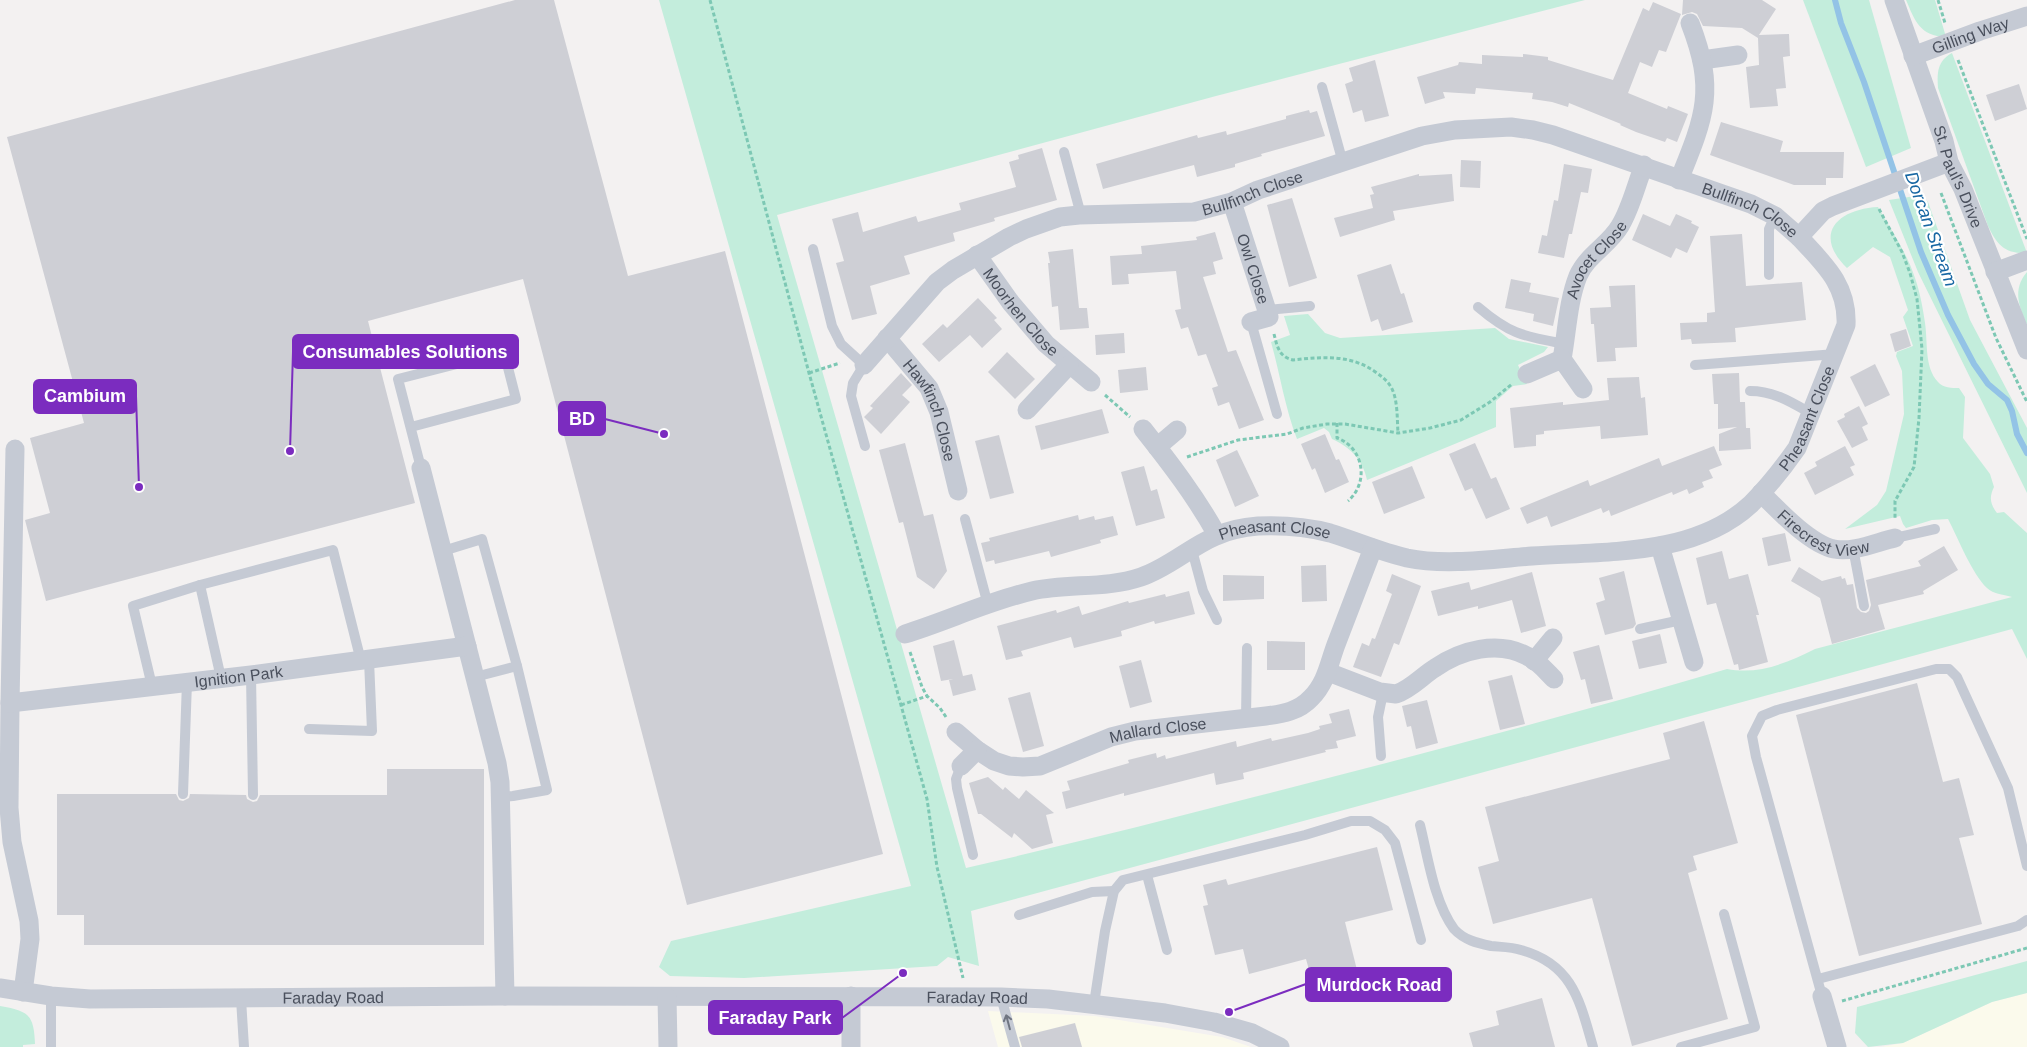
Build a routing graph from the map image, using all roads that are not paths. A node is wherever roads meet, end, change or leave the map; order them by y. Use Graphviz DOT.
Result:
graph roads {
  1 [pos="1894,0"];
  2 [pos="2027,16"];
  3 [pos="1690,23"];
  4 [pos="1738,55"];
  5 [pos="1913,56"];
  6 [pos="1702,60"];
  7 [pos="1322,86"];
  8 [pos="1064,152"];
  9 [pos="1949,162"];
  10 [pos="1343,163"];
  11 [pos="1644,165"];
  12 [pos="1679,180"];
  13 [pos="1232,202"];
  14 [pos="1081,215"];
  15 [pos="1775,216"];
  16 [pos="1800,236"];
  17 [pos="813,249"];
  18 [pos="977,255"];
  19 [pos="2027,260"];
  20 [pos="1995,272"];
  21 [pos="1769,275"];
  22 [pos="1310,306"];
  23 [pos="1478,307"];
  24 [pos="1268,313"];
  25 [pos="1251,322"];
  26 [pos="887,338"];
  27 [pos="2027,350"];
  28 [pos="1563,351"];
  29 [pos="1836,354"];
  30 [pos="1069,365"];
  31 [pos="1695,365"];
  32 [pos="864,366"];
  33 [pos="1527,374"];
  34 [pos="1091,382"];
  35 [pos="1583,389"];
  36 [pos="1750,391"];
  37 [pos="1027,410"];
  38 [pos="1277,414"];
  39 [pos="1812,414"];
  40 [pos="411,427"];
  41 [pos="1143,429"];
  42 [pos="1177,430"];
  43 [pos="865,446"];
  44 [pos="1157,447"];
  45 [pos="15,449"];
  46 [pos="421,468"];
  47 [pos="958,492"];
  48 [pos="1761,493"];
  49 [pos="965,520"];
  50 [pos="1934,529"];
  51 [pos="1217,535"];
  52 [pos="1895,538"];
  53 [pos="1660,546"];
  54 [pos="1373,548"];
  55 [pos="1853,548"];
  56 [pos="1192,550"];
  57 [pos="443,551"];
  58 [pos="200,585"];
  59 [pos="988,605"];
  60 [pos="1864,606"];
  61 [pos="1217,620"];
  62 [pos="1681,620"];
  63 [pos="1640,630"];
  64 [pos="905,634"];
  65 [pos="1554,638"];
  66 [pos="467,646"];
  67 [pos="1247,648"];
  68 [pos="365,660"];
  69 [pos="1534,660"];
  70 [pos="1694,662"];
  71 [pos="517,666"];
  72 [pos="1328,672"];
  73 [pos="251,675"];
  74 [pos="475,677"];
  75 [pos="222,678"];
  76 [pos="1554,679"];
  77 [pos="187,682"];
  78 [pos="152,686"];
  79 [pos="1383,692"];
  80 [pos="10,703"];
  81 [pos="1246,718"];
  82 [pos="309,729"];
  83 [pos="956,732"];
  84 [pos="977,750"];
  85 [pos="1381,756"];
  86 [pos="961,766"];
  87 [pos="183,794"];
  88 [pos="253,795"];
  89 [pos="500,796"];
  90 [pos="1420,825"];
  91 [pos="973,855"];
  92 [pos="2027,866"];
  93 [pos="1147,875"];
  94 [pos="1114,891"];
  95 [pos="1019,914"];
  96 [pos="1724,914"];
  97 [pos="2027,920"];
  98 [pos="1421,940"];
  99 [pos="1167,950"];
  100 [pos="0,988"];
  101 [pos="23,992"];
  102 [pos="1822,994"];
  103 [pos="51,996"];
  104 [pos="505,996"];
  105 [pos="850,996"];
  106 [pos="667,997"];
  107 [pos="1001,997"];
  108 [pos="241,999"];
  109 [pos="1094,1004"];
  110 [pos="51,1047"];
  111 [pos="244,1047"];
  112 [pos="668,1047"];
  113 [pos="852,1047"];
  114 [pos="1015,1047"];
  115 [pos="1280,1047"];
  116 [pos="1593,1047"];
  117 [pos="1681,1047"];
  118 [pos="1837,1047"];
  1 -- 5 [label="street, St. Paul's Drive"];
  2 -- 5 [label="street, Gilling Way"];
  3 -- 6 [label="street, Bullfinch Close"];
  4 -- 6 [label="street"];
  5 -- 9 [label="street, St. Paul's Drive"];
  6 -- 12 [label="street, Bullfinch Close"];
  7 -- 10 [label="lane"];
  8 -- 14 [label="lane"];
  9 -- 16 [label="street, Bullfinch Close"];
  9 -- 20 [label="street, St. Paul's Drive"];
  10 -- 11 [label="street, Bullfinch Close"];
  10 -- 13 [label="street, Bullfinch Close"];
  11 -- 12 [label="street, Bullfinch Close"];
  11 -- 28 [label="street, Avocet Close"];
  12 -- 15 [label="street, Bullfinch Close"];
  13 -- 14 [label="street, Bullfinch Close"];
  13 -- 24 [label="street, Owl Close"];
  14 -- 18 [label="street, Bullfinch Close"];
  15 -- 16 [label="street, Bullfinch Close"];
  15 -- 21 [label="lane"];
  16 -- 29 [label="street, Pheasant Close"];
  17 -- 32 [label="lane"];
  18 -- 26 [label="street, Bullfinch Close"];
  18 -- 30 [label="street, Moorhen Close"];
  19 -- 20 [label="street"];
  20 -- 27 [label="street, St. Paul's Drive"];
  22 -- 24 [label="lane"];
  23 -- 28 [label="lane"];
  24 -- 25 [label="street, Owl Close"];
  25 -- 38 [label="lane"];
  26 -- 32 [label="street, Bullfinch Close"];
  26 -- 47 [label="street, Hawfinch Close"];
  28 -- 33 [label="street"];
  28 -- 35 [label="street"];
  29 -- 31 [label="lane"];
  29 -- 39 [label="street, Pheasant Close"];
  30 -- 34 [label="street, Moorhen Close"];
  30 -- 37 [label="street, Moorhen Close"];
  32 -- 43 [label="lane"];
  36 -- 39 [label="lane"];
  39 -- 48 [label="street, Pheasant Close"];
  40 -- 40 [label="lane"];
  40 -- 46 [label="lane"];
  41 -- 44 [label="street"];
  42 -- 44 [label="street"];
  44 -- 51 [label="street"];
  45 -- 80 [label="street"];
  46 -- 57 [label="street"];
  48 -- 53 [label="street, Pheasant Close"];
  48 -- 55 [label="street, Firecrest View"];
  49 -- 59 [label="lane"];
  50 -- 52 [label="lane"];
  51 -- 54 [label="street, Pheasant Close"];
  51 -- 56 [label="street, Pheasant Close"];
  52 -- 55 [label="street, Firecrest View"];
  53 -- 54 [label="street, Pheasant Close"];
  53 -- 62 [label="street"];
  54 -- 72 [label="street, Mallard Close"];
  55 -- 60 [label="lane"];
  56 -- 59 [label="street, Pheasant Close"];
  56 -- 61 [label="lane"];
  57 -- 66 [label="street"];
  57 -- 71 [label="lane"];
  58 -- 68 [label="lane"];
  58 -- 75 [label="lane"];
  58 -- 78 [label="lane"];
  59 -- 64 [label="street, Pheasant Close"];
  62 -- 63 [label="lane"];
  62 -- 70 [label="street"];
  65 -- 69 [label="street"];
  66 -- 68 [label="street, Ignition Park"];
  66 -- 74 [label="street"];
  67 -- 81 [label="lane"];
  68 -- 73 [label="street, Ignition Park"];
  68 -- 82 [label="lane"];
  69 -- 76 [label="street"];
  69 -- 79 [label="street"];
  71 -- 74 [label="lane"];
  71 -- 89 [label="lane"];
  72 -- 79 [label="street"];
  72 -- 81 [label="street, Mallard Close"];
  73 -- 75 [label="street, Ignition Park"];
  73 -- 88 [label="lane"];
  74 -- 89 [label="street"];
  75 -- 77 [label="street, Ignition Park"];
  77 -- 78 [label="street, Ignition Park"];
  77 -- 87 [label="lane"];
  78 -- 80 [label="street, Ignition Park"];
  79 -- 85 [label="lane"];
  80 -- 101 [label="street"];
  81 -- 84 [label="street, Mallard Close"];
  83 -- 84 [label="street, Mallard Close"];
  84 -- 86 [label="street"];
  86 -- 91 [label="lane"];
  89 -- 104 [label="street"];
  90 -- 116 [label="lane"];
  92 -- 102 [label="lane"];
  93 -- 94 [label="lane"];
  93 -- 98 [label="lane"];
  93 -- 99 [label="lane"];
  94 -- 95 [label="lane"];
  94 -- 109 [label="lane"];
  96 -- 117 [label="lane"];
  97 -- 102 [label="lane"];
  100 -- 101 [label="street, Faraday Road"];
  101 -- 103 [label="street, Faraday Road"];
  102 -- 118 [label="street"];
  103 -- 108 [label="street, Faraday Road"];
  103 -- 110 [label="lane"];
  104 -- 106 [label="street, Faraday Road"];
  104 -- 108 [label="street, Faraday Road"];
  105 -- 106 [label="street, Faraday Road"];
  105 -- 107 [label="street, Faraday Road"];
  105 -- 113 [label="street"];
  106 -- 112 [label="street"];
  107 -- 109 [label="street, Faraday Road"];
  114 -- 107 [label="lane, one-way"];
  108 -- 111 [label="lane"];
  109 -- 115 [label="street, Faraday Road"];
}
